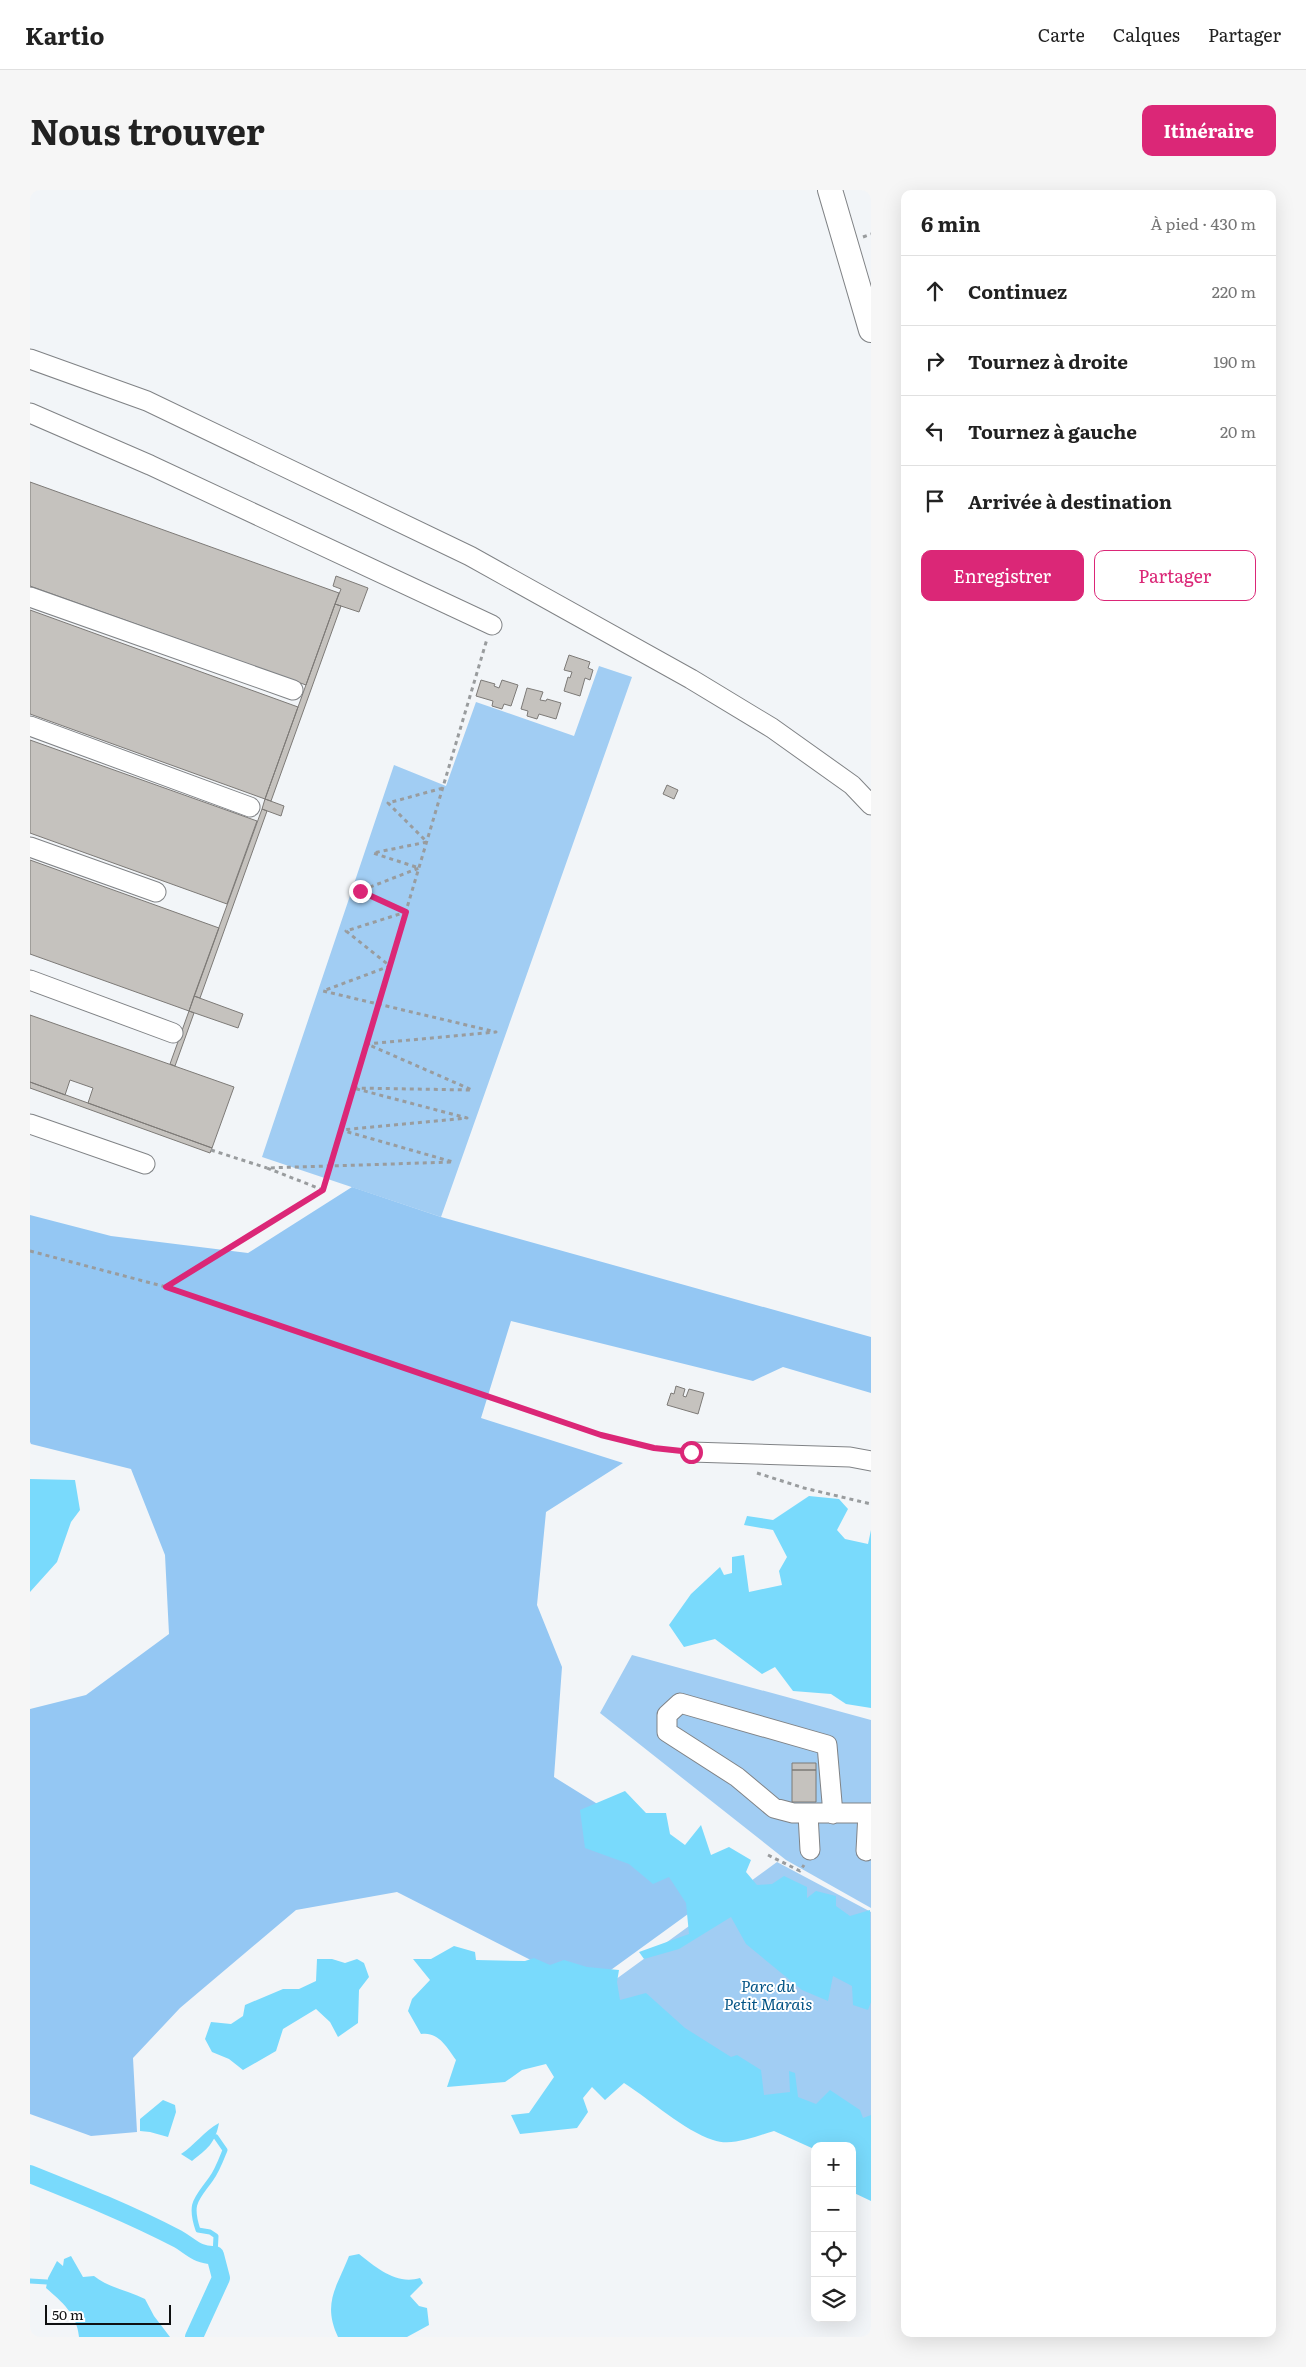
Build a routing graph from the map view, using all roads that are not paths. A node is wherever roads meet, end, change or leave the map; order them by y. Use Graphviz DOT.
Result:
graph roads {
  1 [pos="830,190"];
  2 [pos="871,330"];
  3 [pos="32,366"];
  4 [pos="30,413"];
  5 [pos="30,597"];
  6 [pos="492,624"];
  7 [pos="293,690"];
  8 [pos="30,726"];
  9 [pos="852,785"];
  10 [pos="871,791"];
  11 [pos="871,805"];
  12 [pos="250,807"];
  13 [pos="30,847"];
  14 [pos="156,892"];
  15 [pos="30,980"];
  16 [pos="173,1033"];
  17 [pos="30,1124"];
  18 [pos="145,1164"];
  19 [pos="691,1452"];
  20 [pos="871,1461"];
  21 [pos="869,1813"];
  22 [pos="808,1814"];
  23 [pos="832,1814"];
  24 [pos="810,1850"];
  25 [pos="866,1851"];
  1 -- 2 [label="main road"];
  3 -- 9 [label="street"];
  4 -- 6 [label="street"];
  5 -- 7 [label="street"];
  8 -- 12 [label="street"];
  9 -- 10 [label="street"];
  9 -- 11 [label="street"];
  13 -- 14 [label="street"];
  15 -- 16 [label="street"];
  17 -- 18 [label="street"];
  19 -- 20 [label="street"];
  21 -- 23 [label="street"];
  21 -- 25 [label="street"];
  22 -- 23 [label="street"];
  22 -- 23 [label="street"];
  22 -- 24 [label="street"];
}
